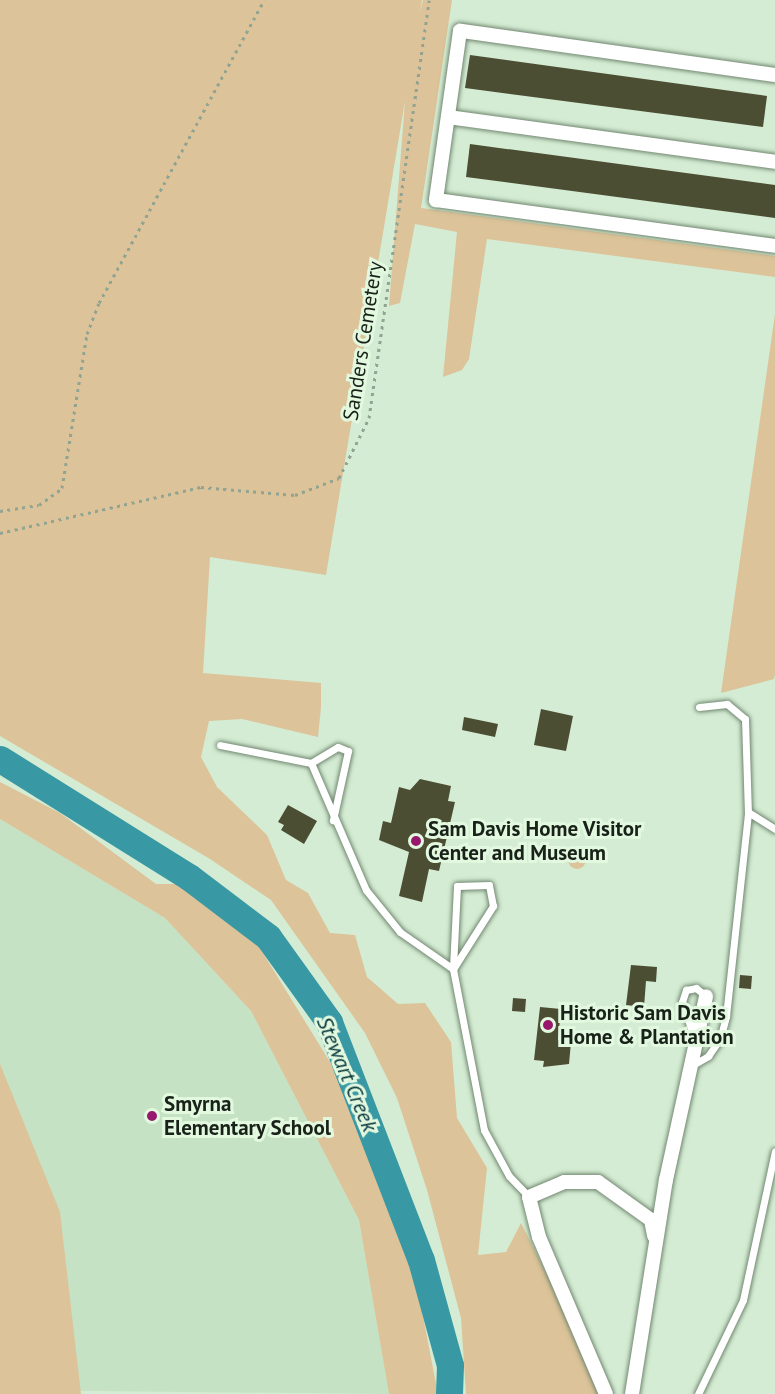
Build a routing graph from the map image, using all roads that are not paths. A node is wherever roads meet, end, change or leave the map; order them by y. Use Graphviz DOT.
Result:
graph roads {
  1 [pos="775,75"];
  2 [pos="448,117"];
  3 [pos="775,159"];
  4 [pos="775,246"];
  5 [pos="699,707"];
  6 [pos="220,745"];
  7 [pos="311,763"];
  8 [pos="748,812"];
  9 [pos="333,820"];
  10 [pos="775,829"];
  11 [pos="453,969"];
  12 [pos="706,996"];
  13 [pos="696,1042"];
  14 [pos="691,1066"];
  15 [pos="775,1151"];
  16 [pos="529,1197"];
  17 [pos="656,1244"];
  18 [pos="606,1394"];
  19 [pos="632,1394"];
  20 [pos="698,1394"];
  1 -- 2 [label="street"];
  2 -- 3 [label="street"];
  2 -- 4 [label="street"];
  5 -- 8 [label="lane"];
  6 -- 7 [label="lane"];
  7 -- 9 [label="lane"];
  7 -- 9 [label="lane"];
  8 -- 10 [label="lane"];
  8 -- 14 [label="lane"];
  9 -- 11 [label="lane"];
  11 -- 11 [label="lane"];
  11 -- 16 [label="lane"];
  12 -- 13 [label="street"];
  12 -- 13 [label="lane"];
  13 -- 14 [label="street"];
  14 -- 17 [label="street"];
  15 -- 20 [label="lane"];
  16 -- 17 [label="street"];
  16 -- 18 [label="street"];
  17 -- 19 [label="street"];
}
